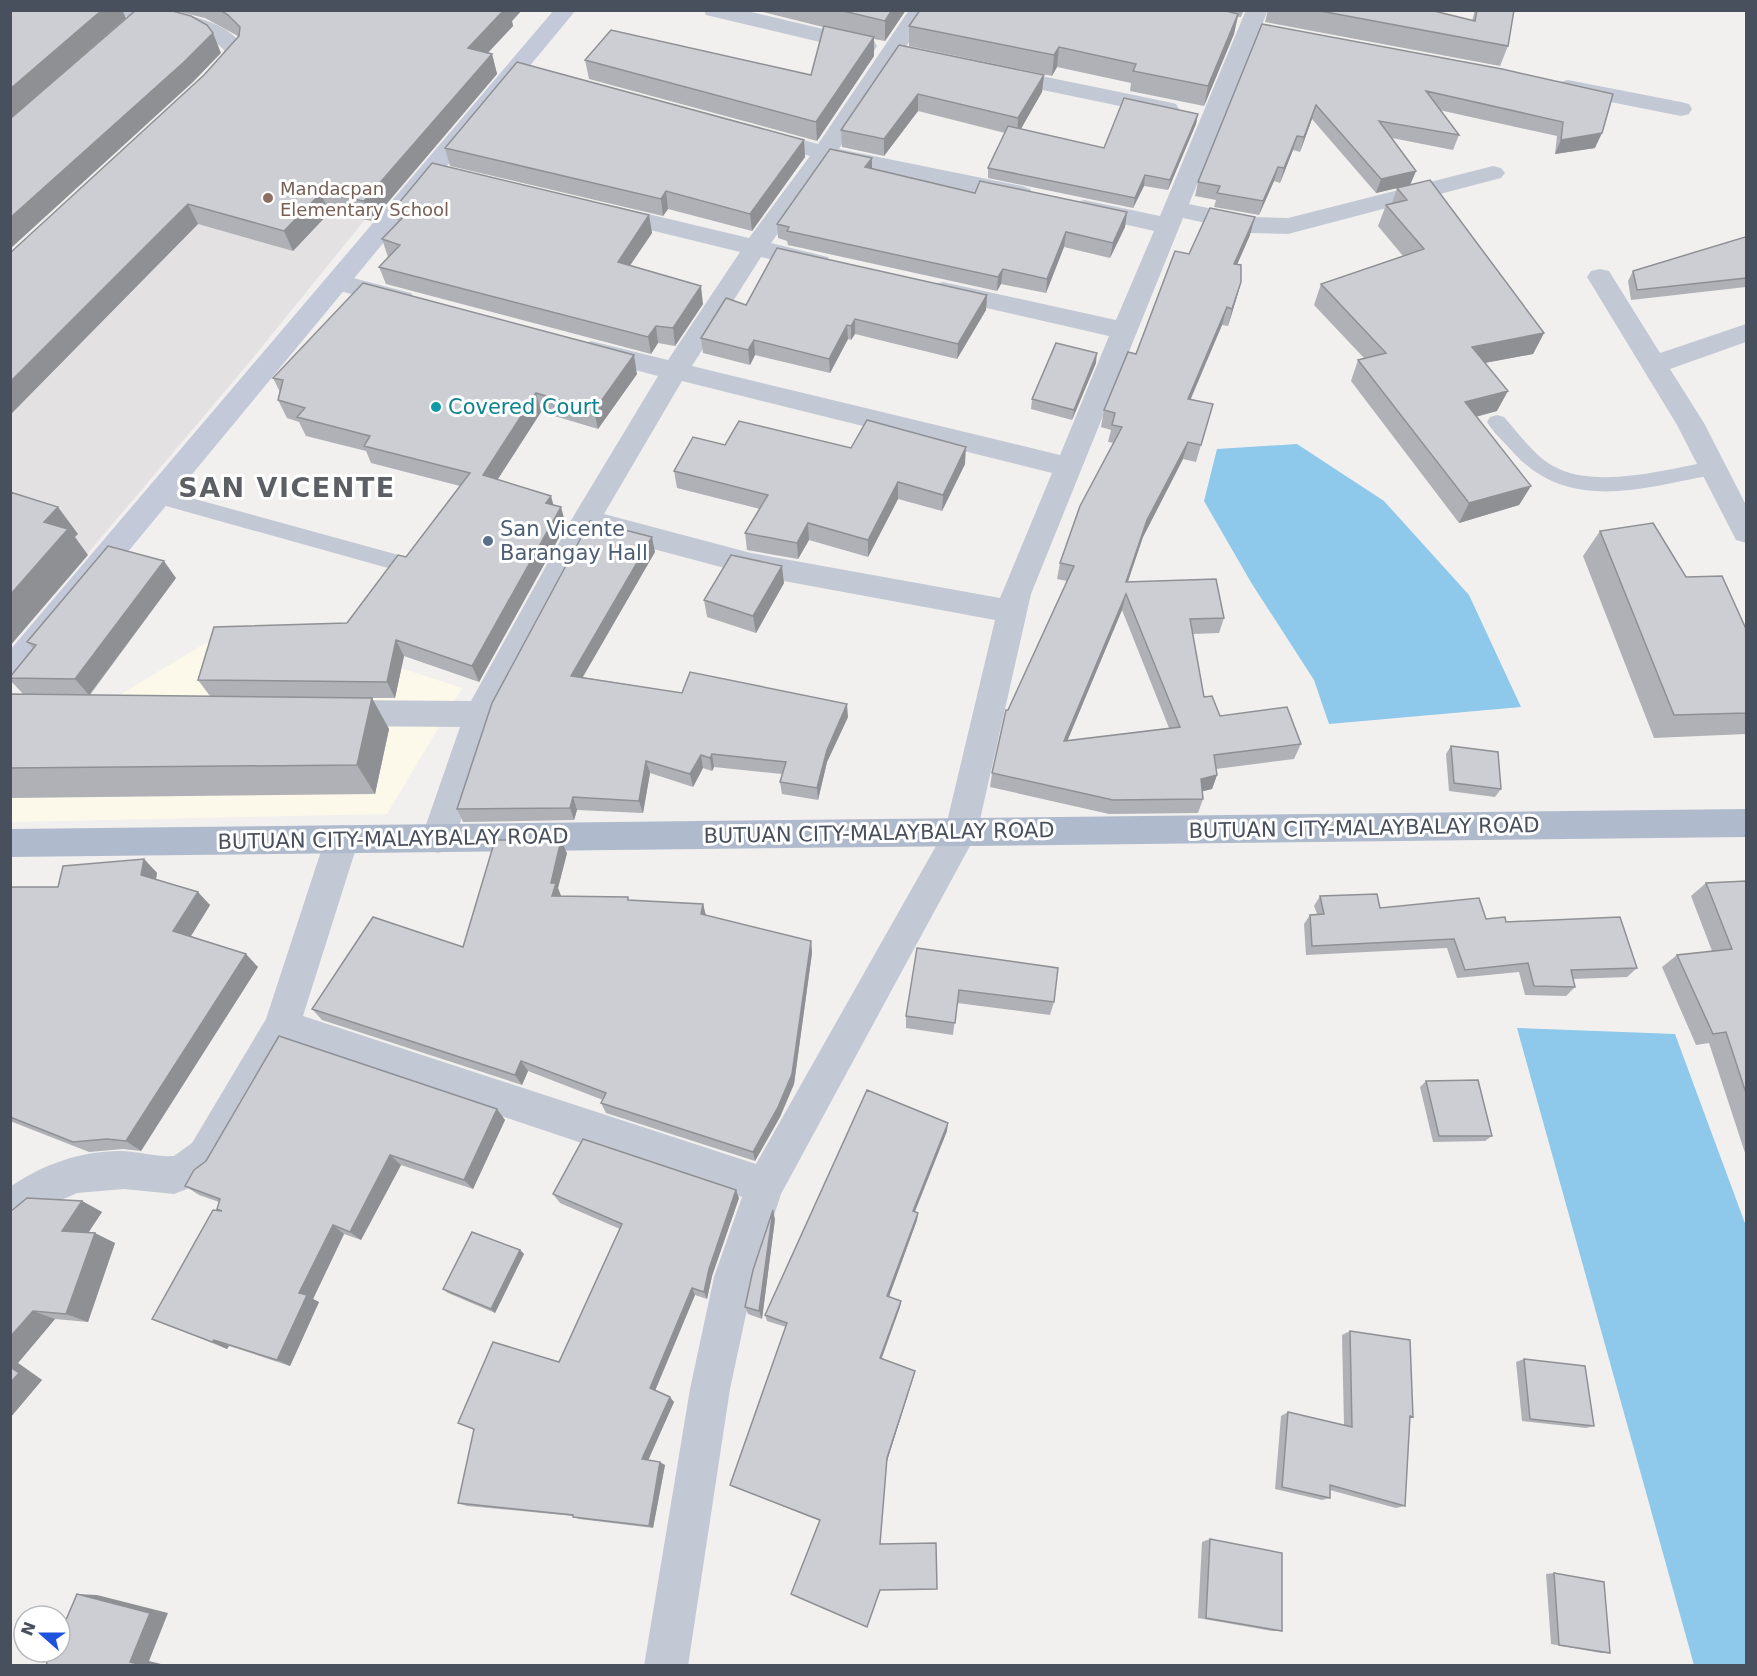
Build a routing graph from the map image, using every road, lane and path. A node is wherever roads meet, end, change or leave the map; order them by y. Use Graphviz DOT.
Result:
graph roads {
  1 [pos="566,10"];
  2 [pos="714,10"];
  3 [pos="920,10"];
  4 [pos="135,18"];
  5 [pos="1251,25"];
  6 [pos="904,55"];
  7 [pos="973,69"];
  8 [pos="1544,82"];
  9 [pos="194,97"];
  10 [pos="1681,109"];
  11 [pos="1214,118"];
  12 [pos="745,131"];
  13 [pos="824,153"];
  14 [pos="1494,173"];
  15 [pos="1043,199"];
  16 [pos="1066,204"];
  17 [pos="581,206"];
  18 [pos="1173,217"];
  19 [pos="755,248"];
  20 [pos="836,266"];
  21 [pos="1600,277"];
  22 [pos="338,282"];
  23 [pos="917,285"];
  24 [pos="431,307"];
  25 [pos="1125,331"];
  26 [pos="1746,333"];
  27 [pos="570,344"];
  28 [pos="1654,365"];
  29 [pos="674,372"];
  30 [pos="1497,422"];
  31 [pos="1066,467"];
  32 [pos="1713,468"];
  33 [pos="155,496"];
  34 [pos="586,520"];
  35 [pos="1746,532"];
  36 [pos="395,562"];
  37 [pos="1010,611"];
  38 [pos="10,672"];
  39 [pos="304,713"];
  40 [pos="480,714"];
  41 [pos="1746,824"];
  42 [pos="961,833"];
  43 [pos="438,838"];
  44 [pos="342,839"];
  45 [pos="10,843"];
  46 [pos="282,1026"];
  47 [pos="765,1186"];
  48 [pos="10,1212"];
  49 [pos="666,1665"];
  1 -- 22 [label="street"];
  2 -- 6 [label="street"];
  3 -- 6 [label="street"];
  4 -- 9 [label="street"];
  5 -- 11 [label="street"];
  6 -- 13 [label="street"];
  7 -- 11 [label="street"];
  8 -- 10 [label="street"];
  11 -- 18 [label="street"];
  12 -- 13 [label="street"];
  13 -- 15 [label="street"];
  13 -- 19 [label="street"];
  14 -- 18 [label="street"];
  16 -- 18 [label="street"];
  17 -- 19 [label="street"];
  18 -- 25 [label="street"];
  19 -- 20 [label="street"];
  19 -- 29 [label="street"];
  21 -- 28 [label="street"];
  22 -- 24 [label="street"];
  22 -- 33 [label="street"];
  23 -- 25 [label="street"];
  25 -- 31 [label="street"];
  26 -- 28 [label="street"];
  27 -- 29 [label="street"];
  28 -- 32 [label="street"];
  29 -- 31 [label="street"];
  29 -- 34 [label="street"];
  30 -- 32 [label="lane"];
  31 -- 37 [label="street"];
  32 -- 35 [label="street"];
  33 -- 36 [label="lane"];
  33 -- 38 [label="street"];
  34 -- 37 [label="street"];
  34 -- 40 [label="street"];
  37 -- 42 [label="street"];
  39 -- 40 [label="street"];
  40 -- 43 [label="street"];
  41 -- 42 [label="main road, BUTUAN CITY-MALAYBALAY ROAD"];
  42 -- 43 [label="main road, BUTUAN CITY-MALAYBALAY ROAD"];
  42 -- 47 [label="street"];
  43 -- 44 [label="main road, BUTUAN CITY-MALAYBALAY ROAD"];
  44 -- 45 [label="main road, BUTUAN CITY-MALAYBALAY ROAD"];
  44 -- 46 [label="street"];
  46 -- 47 [label="street"];
  46 -- 48 [label="street"];
  47 -- 49 [label="street"];
}
